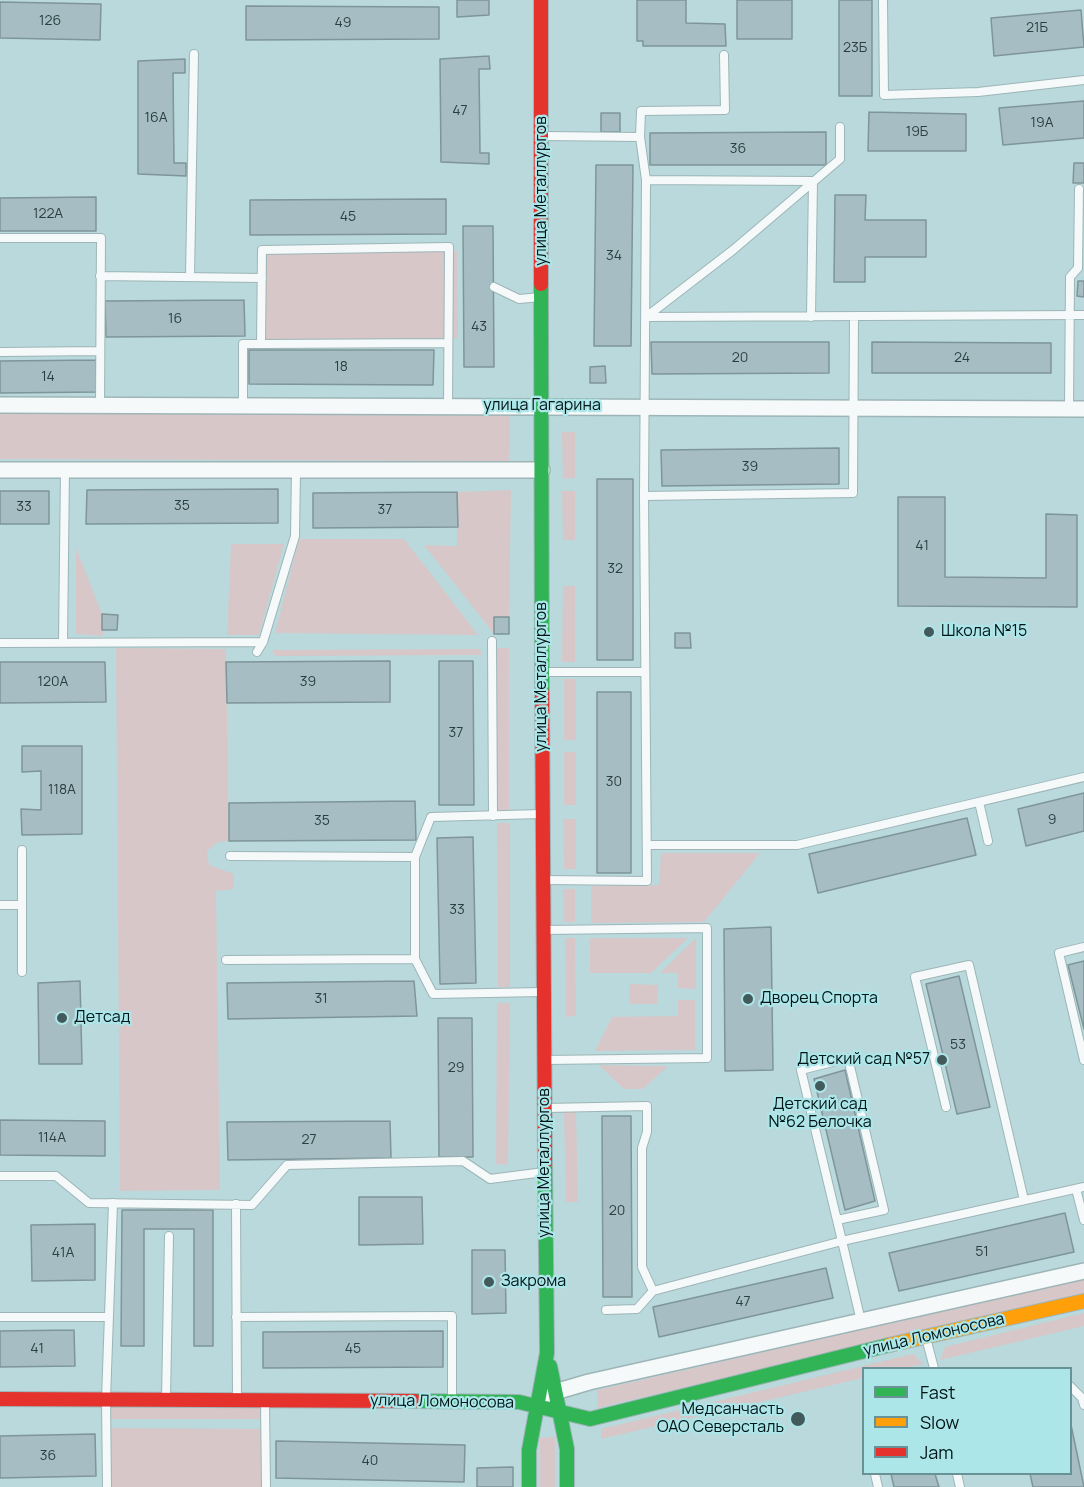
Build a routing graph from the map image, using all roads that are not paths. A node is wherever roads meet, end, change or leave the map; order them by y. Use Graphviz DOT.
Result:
graph roads {
  1 [pos="541,0"];
  2 [pos="883,0"];
  3 [pos="194,54"];
  4 [pos="724,55"];
  5 [pos="1084,80"];
  6 [pos="840,127"];
  7 [pos="542,136"];
  8 [pos="639,137"];
  9 [pos="646,180"];
  10 [pos="813,181"];
  11 [pos="1079,189"];
  12 [pos="0,238"];
  13 [pos="100,276"];
  14 [pos="190,277"];
  15 [pos="262,278"];
  16 [pos="494,287"];
  17 [pos="543,297"];
  18 [pos="1069,315"];
  19 [pos="1084,315"];
  20 [pos="811,316"];
  21 [pos="646,317"];
  22 [pos="854,318"];
  23 [pos="261,344"];
  24 [pos="447,344"];
  25 [pos="0,351"];
  26 [pos="100,351"];
  27 [pos="0,405"];
  28 [pos="100,405"];
  29 [pos="243,405"];
  30 [pos="448,406"];
  31 [pos="543,406"];
  32 [pos="645,408"];
  33 [pos="854,408"];
  34 [pos="1076,409"];
  35 [pos="64,469"];
  36 [pos="0,470"];
  37 [pos="542,470"];
  38 [pos="296,471"];
  39 [pos="644,496"];
  40 [pos="492,641"];
  41 [pos="63,642"];
  42 [pos="263,642"];
  43 [pos="0,643"];
  44 [pos="257,652"];
  45 [pos="541,672"];
  46 [pos="645,672"];
  47 [pos="1084,777"];
  48 [pos="979,802"];
  49 [pos="542,814"];
  50 [pos="493,816"];
  51 [pos="988,841"];
  52 [pos="647,844"];
  53 [pos="22,850"];
  54 [pos="230,856"];
  55 [pos="415,857"];
  56 [pos="542,880"];
  57 [pos="21,904"];
  58 [pos="0,905"];
  59 [pos="542,930"];
  60 [pos="1084,947"];
  61 [pos="415,959"];
  62 [pos="226,960"];
  63 [pos="22,972"];
  64 [pos="544,992"];
  65 [pos="543,1060"];
  66 [pos="1084,1060"];
  67 [pos="946,1107"];
  68 [pos="545,1108"];
  69 [pos="545,1172"];
  70 [pos="0,1176"];
  71 [pos="1080,1188"];
  72 [pos="1024,1200"];
  73 [pos="112,1203"];
  74 [pos="236,1204"];
  75 [pos="837,1220"];
  76 [pos="1084,1220"];
  77 [pos="168,1236"];
  78 [pos="842,1241"];
  79 [pos="1084,1271"];
  80 [pos="653,1291"];
  81 [pos="1084,1301"];
  82 [pos="606,1310"];
  83 [pos="0,1317"];
  84 [pos="108,1317"];
  85 [pos="236,1317"];
  86 [pos="861,1321"];
  87 [pos="925,1336"];
  88 [pos="547,1353"];
  89 [pos="934,1367"];
  90 [pos="1072,1387"];
  91 [pos="556,1392"];
  92 [pos="0,1399"];
  93 [pos="106,1399"];
  94 [pos="166,1400"];
  95 [pos="237,1400"];
  96 [pos="265,1400"];
  97 [pos="452,1401"];
  98 [pos="539,1401"];
  99 [pos="519,1402"];
  100 [pos="1084,1405"];
  101 [pos="560,1413"];
  102 [pos="106,1487"];
  103 [pos="266,1487"];
  104 [pos="529,1487"];
  105 [pos="567,1487"];
  1 -- 7 [label="street, улица Металлургов"];
  2 -- 5 [label="lane"];
  3 -- 14 [label="lane"];
  4 -- 8 [label="lane"];
  6 -- 10 [label="lane"];
  7 -- 8 [label="lane"];
  7 -- 17 [label="street, улица Металлургов"];
  8 -- 9 [label="lane"];
  9 -- 10 [label="lane"];
  9 -- 21 [label="lane"];
  10 -- 20 [label="lane"];
  10 -- 21 [label="lane"];
  11 -- 18 [label="lane"];
  12 -- 13 [label="lane"];
  13 -- 14 [label="lane"];
  13 -- 26 [label="lane"];
  14 -- 15 [label="lane"];
  15 -- 23 [label="lane"];
  15 -- 24 [label="lane"];
  16 -- 17 [label="lane"];
  17 -- 31 [label="street, улица Металлургов"];
  18 -- 19 [label="lane"];
  18 -- 22 [label="lane"];
  18 -- 34 [label="lane"];
  20 -- 21 [label="lane"];
  20 -- 22 [label="lane"];
  21 -- 32 [label="lane"];
  22 -- 33 [label="lane"];
  23 -- 24 [label="lane"];
  23 -- 29 [label="lane"];
  24 -- 30 [label="lane"];
  25 -- 26 [label="lane"];
  26 -- 28 [label="lane"];
  27 -- 28 [label="street, улица Гагарина"];
  28 -- 29 [label="street, улица Гагарина"];
  29 -- 30 [label="street, улица Гагарина"];
  30 -- 31 [label="street, улица Гагарина"];
  31 -- 32 [label="street, улица Гагарина"];
  31 -- 37 [label="street, улица Металлургов"];
  32 -- 33 [label="street, улица Гагарина"];
  32 -- 39 [label="lane"];
  33 -- 34 [label="street, улица Гагарина"];
  33 -- 39 [label="lane"];
  35 -- 36 [label="street"];
  35 -- 38 [label="street"];
  35 -- 41 [label="lane"];
  37 -- 38 [label="street"];
  37 -- 45 [label="street, улица Металлургов"];
  38 -- 42 [label="lane"];
  39 -- 46 [label="lane"];
  40 -- 50 [label="lane"];
  41 -- 42 [label="lane"];
  41 -- 43 [label="lane"];
  42 -- 44 [label="lane"];
  45 -- 46 [label="lane"];
  45 -- 49 [label="street, улица Металлургов"];
  46 -- 52 [label="lane"];
  47 -- 48 [label="lane"];
  48 -- 51 [label="lane"];
  48 -- 52 [label="lane"];
  49 -- 50 [label="lane"];
  49 -- 56 [label="street, улица Металлургов"];
  50 -- 55 [label="lane"];
  52 -- 56 [label="lane"];
  53 -- 57 [label="lane"];
  54 -- 55 [label="lane"];
  55 -- 61 [label="lane"];
  56 -- 59 [label="street, улица Металлургов"];
  57 -- 58 [label="lane"];
  57 -- 63 [label="lane"];
  59 -- 64 [label="street, улица Металлургов"];
  59 -- 65 [label="lane"];
  60 -- 66 [label="lane"];
  61 -- 62 [label="lane"];
  61 -- 64 [label="lane"];
  64 -- 65 [label="street, улица Металлургов"];
  65 -- 68 [label="street, улица Металлургов"];
  67 -- 72 [label="lane"];
  68 -- 69 [label="street, улица Металлургов"];
  68 -- 80 [label="lane"];
  69 -- 74 [label="lane"];
  69 -- 88 [label="street, улица Металлургов"];
  70 -- 73 [label="lane"];
  71 -- 72 [label="lane"];
  71 -- 76 [label="lane"];
  72 -- 78 [label="lane"];
  73 -- 74 [label="lane"];
  73 -- 84 [label="lane"];
  74 -- 85 [label="lane"];
  75 -- 75 [label="lane"];
  75 -- 78 [label="lane"];
  77 -- 94 [label="lane"];
  78 -- 80 [label="lane"];
  78 -- 86 [label="lane"];
  79 -- 86 [label="street, улица Ломоносова"];
  80 -- 82 [label="lane"];
  81 -- 87 [label="street, улица Ломоносова"];
  83 -- 84 [label="lane"];
  84 -- 93 [label="lane"];
  85 -- 95 [label="lane"];
  85 -- 97 [label="lane"];
  86 -- 91 [label="street, улица Ломоносова"];
  87 -- 89 [label="lane"];
  87 -- 101 [label="street, улица Ломоносова"];
  88 -- 91 [label="street, улица Металлургов"];
  88 -- 98 [label="street, улица Металлургов"];
  90 -- 100 [label="lane"];
  91 -- 98 [label="street, улица Ломоносова"];
  91 -- 101 [label="street, улица Металлургов"];
  92 -- 93 [label="street, улица Ломоносова"];
  93 -- 94 [label="street, улица Ломоносова"];
  93 -- 102 [label="lane"];
  94 -- 95 [label="street, улица Ломоносова"];
  95 -- 96 [label="street, улица Ломоносова"];
  96 -- 97 [label="street, улица Ломоносова"];
  96 -- 103 [label="lane"];
  97 -- 99 [label="street, улица Ломоносова"];
  98 -- 99 [label="street"];
  98 -- 101 [label="street, улица Ломоносова"];
  98 -- 104 [label="street, улица Металлургов"];
  101 -- 105 [label="street, улица Металлургов"];
}
